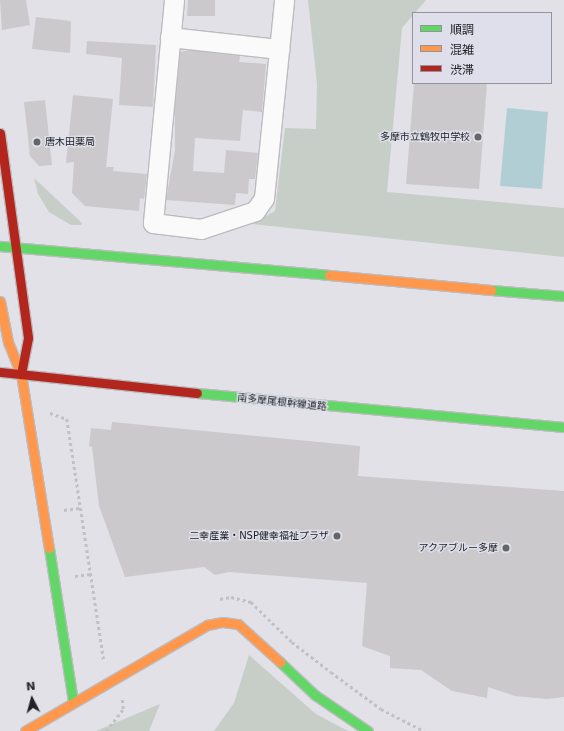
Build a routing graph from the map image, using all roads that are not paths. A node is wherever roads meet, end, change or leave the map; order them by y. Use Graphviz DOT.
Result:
graph roads {
  1 [pos="174,0"];
  2 [pos="284,0"];
  3 [pos="170,37"];
  4 [pos="279,50"];
  5 [pos="0,133"];
  6 [pos="0,246"];
  7 [pos="17,247"];
  8 [pos="564,296"];
  9 [pos="0,301"];
  10 [pos="0,372"];
  11 [pos="20,374"];
  12 [pos="564,427"];
  13 [pos="73,702"];
  14 [pos="25,731"];
  15 [pos="368,731"];
  1 -- 3 [label="street"];
  2 -- 4 [label="street"];
  3 -- 4 [label="street"];
  3 -- 4 [label="street"];
  5 -- 7 [label="main road"];
  6 -- 7 [label="main road"];
  7 -- 8 [label="main road"];
  7 -- 11 [label="main road"];
  9 -- 11 [label="main road"];
  10 -- 11 [label="main road, 南多摩尾根幹線道路"];
  11 -- 12 [label="main road, 南多摩尾根幹線道路"];
  11 -- 13 [label="main road"];
  13 -- 14 [label="main road"];
  13 -- 15 [label="main road"];
}
